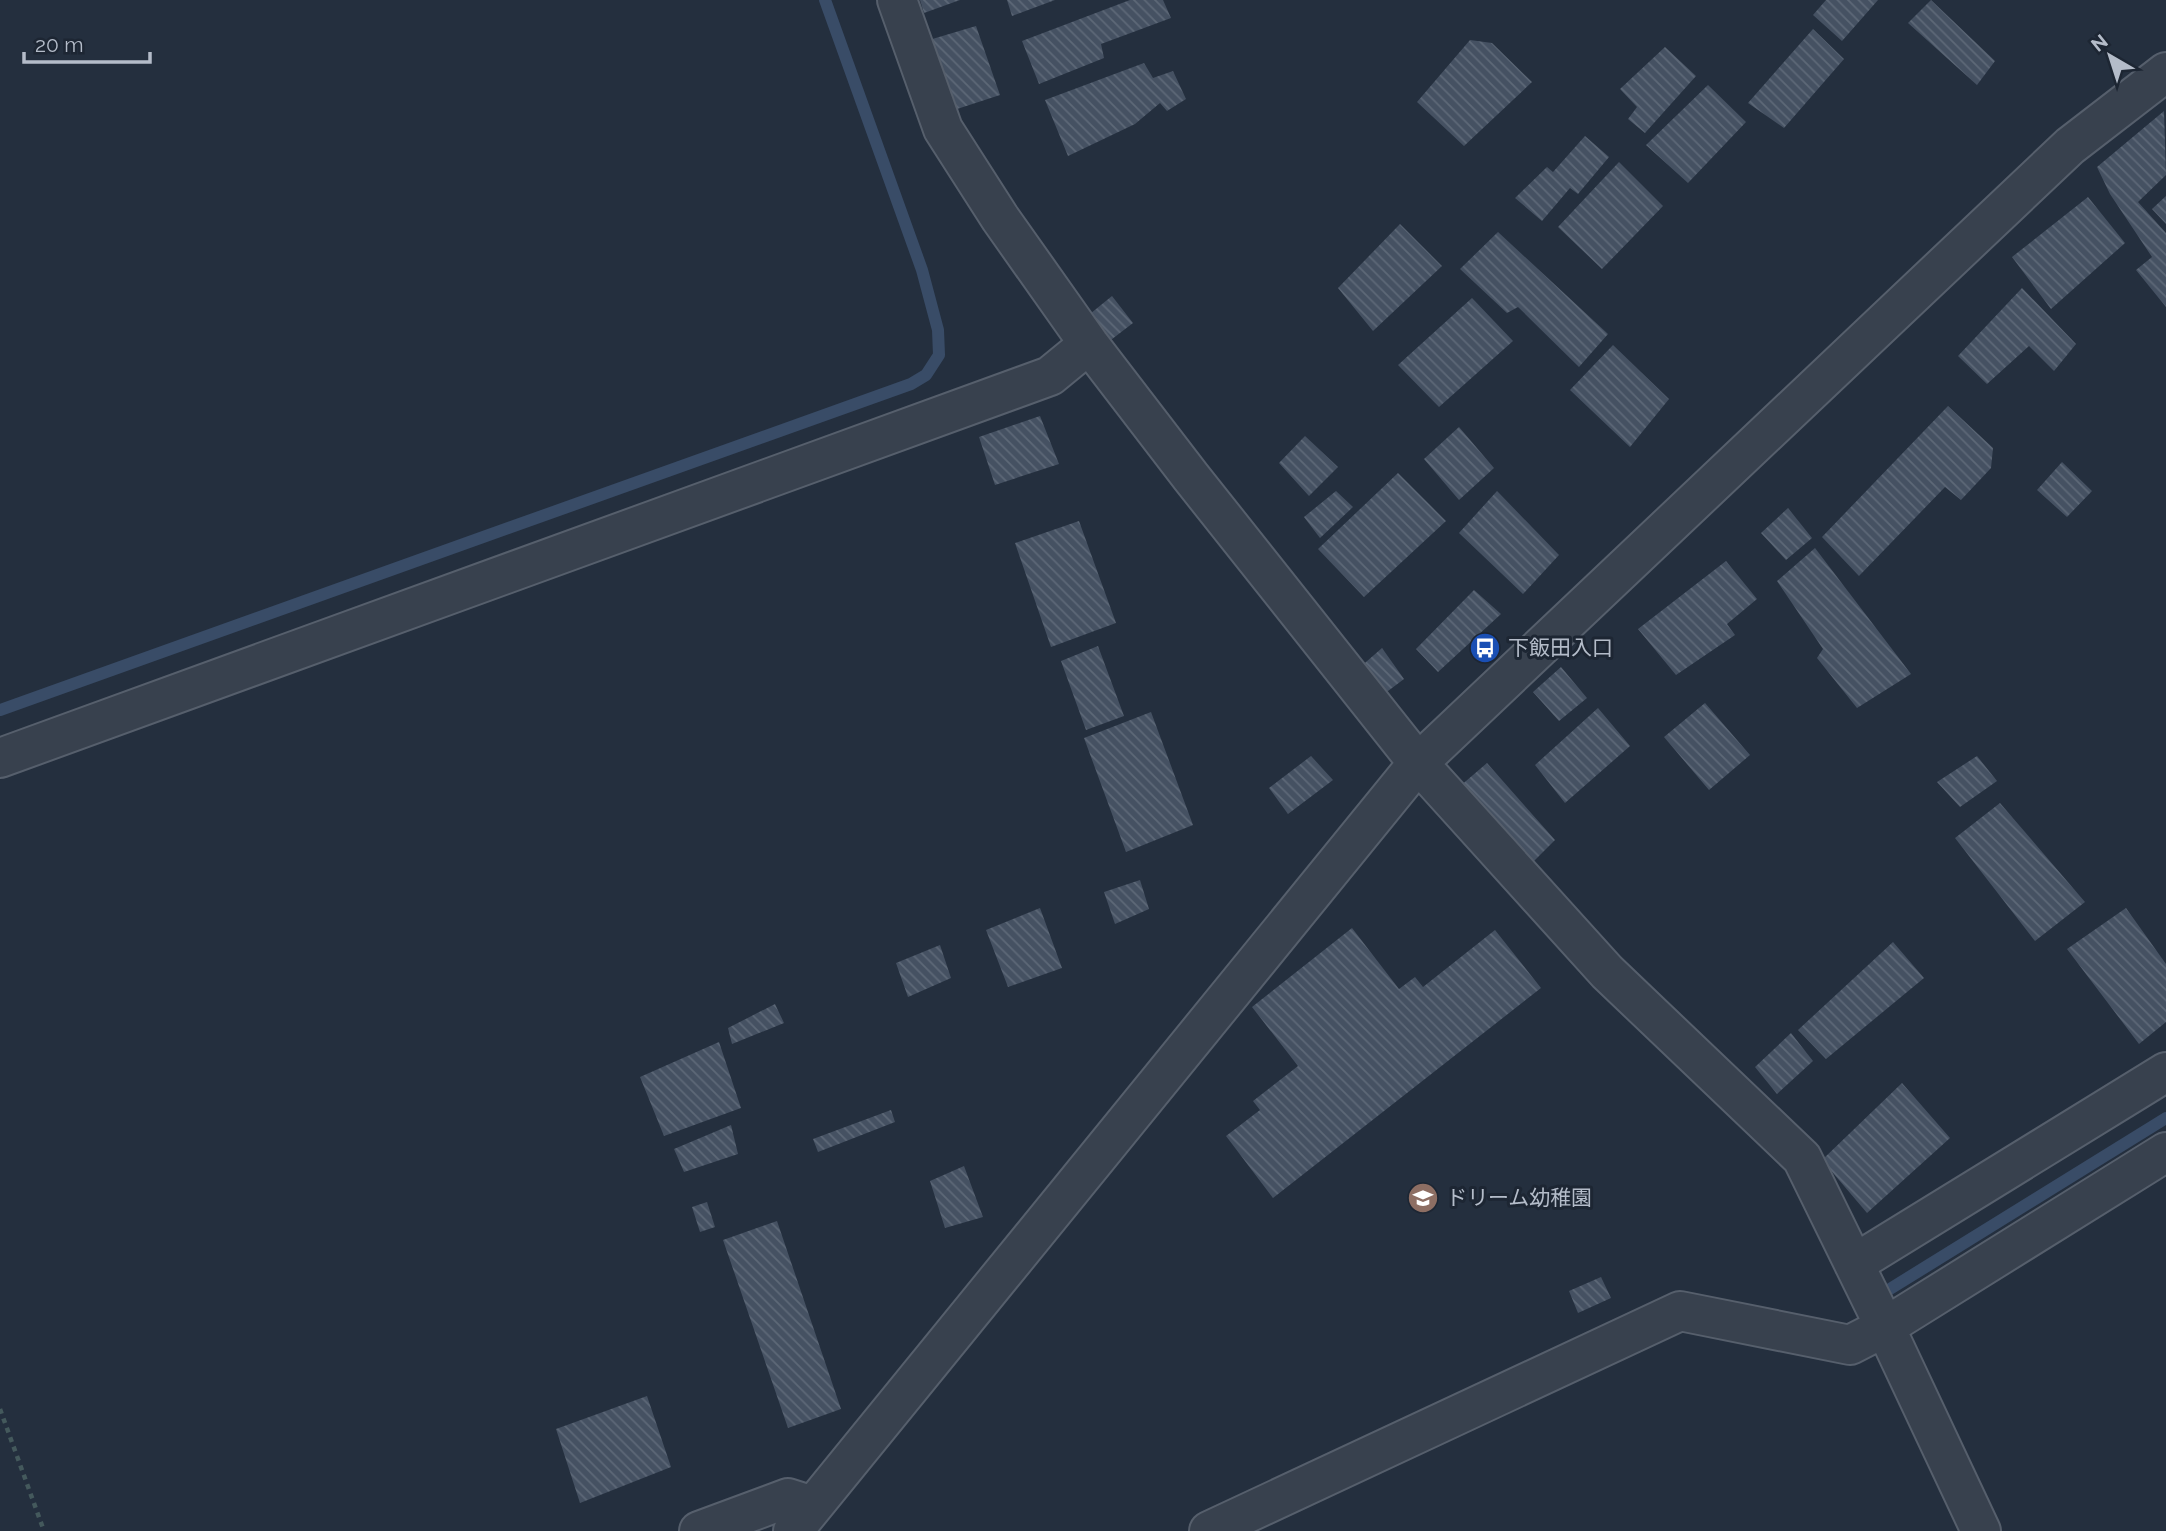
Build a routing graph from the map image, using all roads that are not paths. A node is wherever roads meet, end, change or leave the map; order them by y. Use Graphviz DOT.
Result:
graph roads {
  1 [pos="897,0"];
  2 [pos="2166,72"];
  3 [pos="1090,344"];
  4 [pos="0,758"];
  5 [pos="1418,763"];
  6 [pos="2166,1072"];
  7 [pos="2166,1152"];
  8 [pos="1868,1293"];
  9 [pos="803,1519"];
  10 [pos="699,1531"];
  11 [pos="1209,1531"];
  12 [pos="1981,1531"];
  1 -- 3 [label="street"];
  2 -- 5 [label="street"];
  3 -- 4 [label="street"];
  3 -- 5 [label="street"];
  5 -- 8 [label="street"];
  5 -- 9 [label="street"];
  6 -- 8 [label="street"];
  7 -- 8 [label="street"];
  8 -- 11 [label="street"];
  8 -- 12 [label="street"];
  9 -- 10 [label="street"];
}
